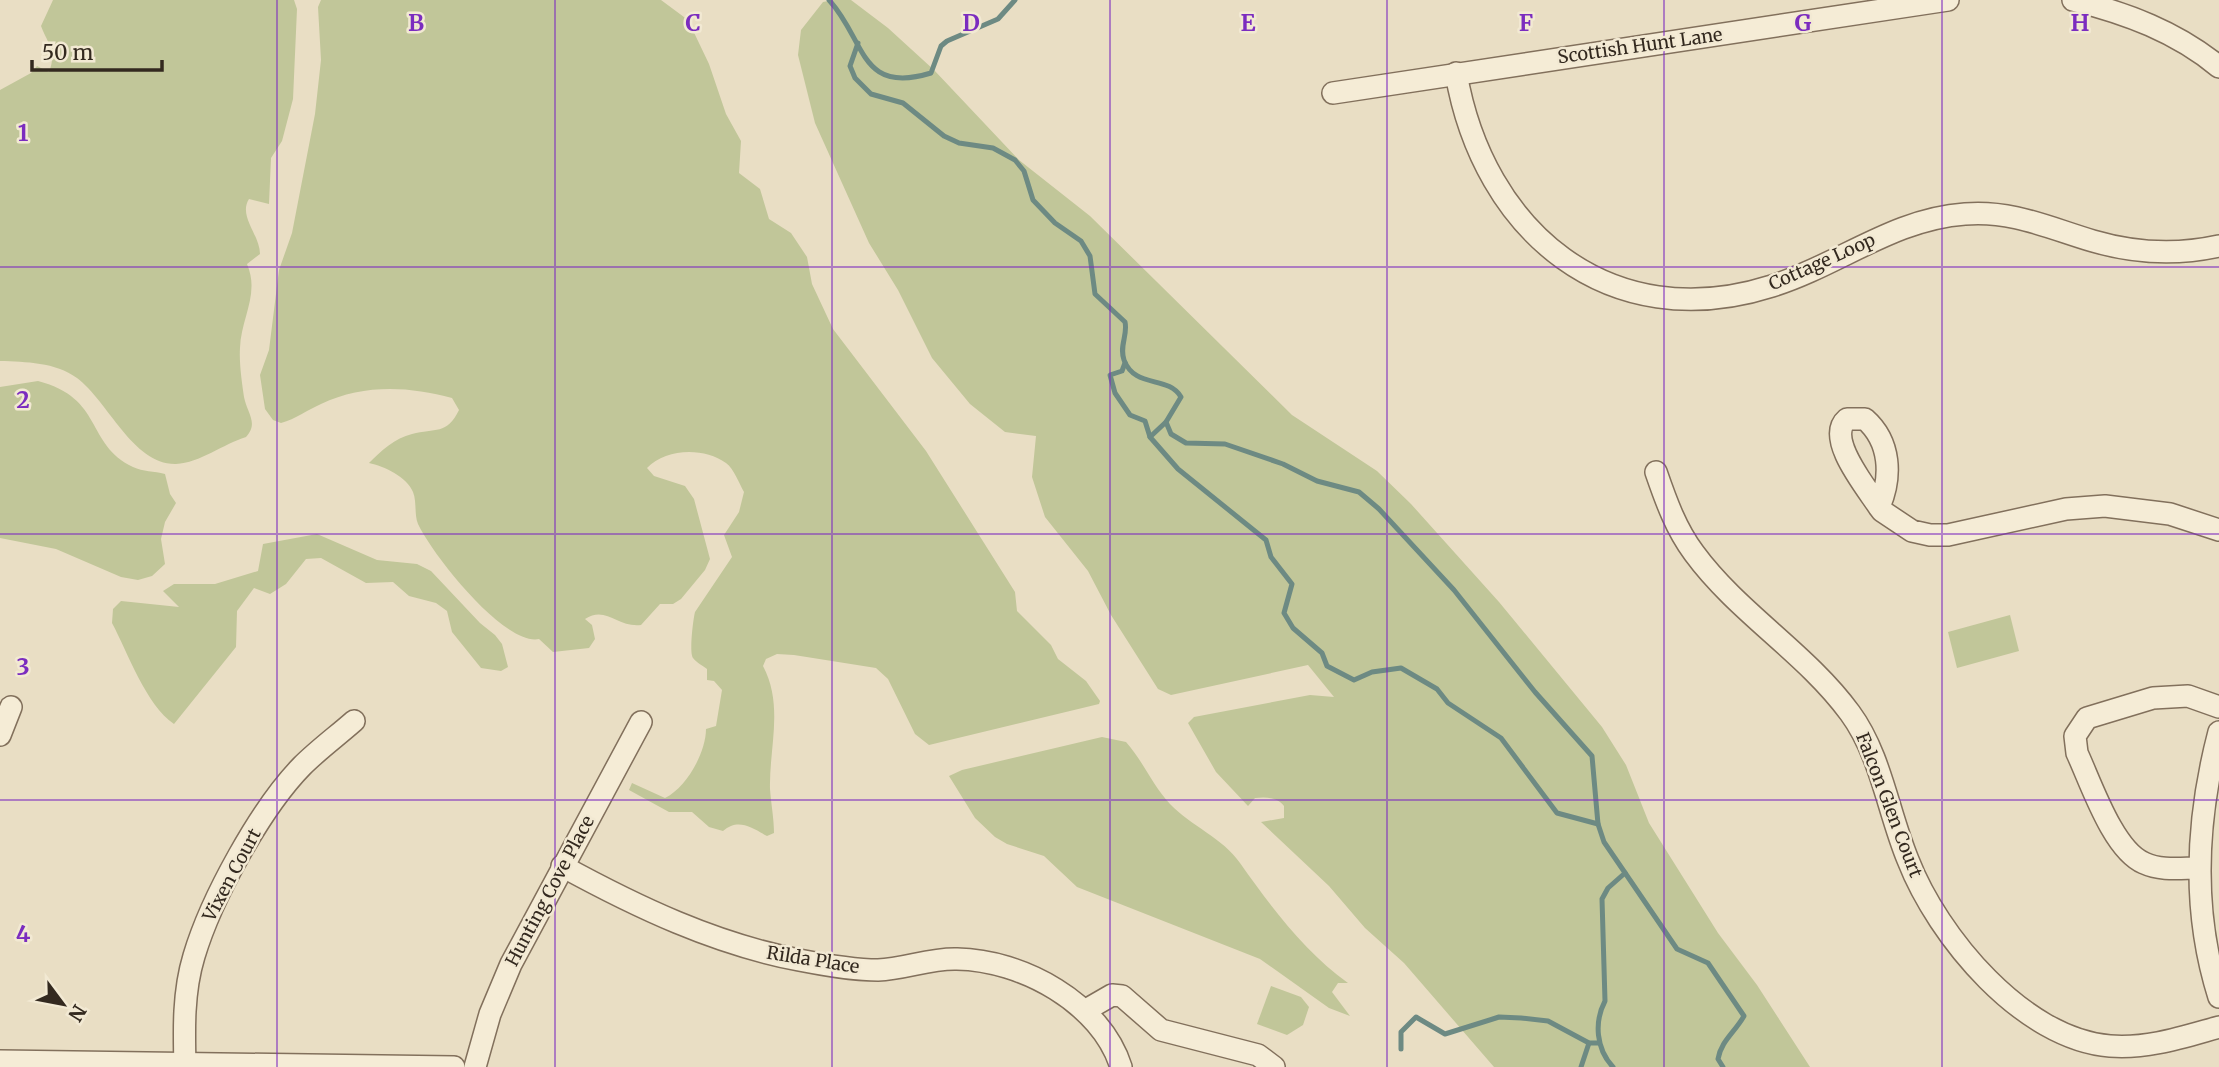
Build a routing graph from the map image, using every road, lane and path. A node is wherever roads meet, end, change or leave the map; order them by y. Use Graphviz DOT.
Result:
graph roads {
  1 [pos="1948,0"];
  2 [pos="2073,0"];
  3 [pos="2219,66"];
  4 [pos="1456,72"];
  5 [pos="1333,93"];
  6 [pos="2219,246"];
  7 [pos="1656,472"];
  8 [pos="1878,507"];
  9 [pos="2219,530"];
  10 [pos="11,706"];
  11 [pos="2219,707"];
  12 [pos="354,721"];
  13 [pos="641,722"];
  14 [pos="2219,732"];
  15 [pos="0,735"];
  16 [pos="562,866"];
  17 [pos="2199,867"];
  18 [pos="2219,997"];
  19 [pos="1086,1010"];
  20 [pos="2219,1027"];
  21 [pos="0,1061"];
  22 [pos="185,1066"];
  23 [pos="454,1067"];
  24 [pos="475,1067"];
  25 [pos="1121,1067"];
  26 [pos="1274,1067"];
  1 -- 4 [label="street, Scottish Hunt Lane"];
  2 -- 3 [label="street"];
  4 -- 5 [label="street, Scottish Hunt Lane"];
  4 -- 6 [label="street, Cottage Loop"];
  7 -- 20 [label="street, Falcon Glen Court"];
  8 -- 9 [label="street"];
  10 -- 15 [label="street"];
  11 -- 17 [label="street"];
  12 -- 22 [label="street, Vixen Court"];
  13 -- 16 [label="street, Hunting Cove Place"];
  14 -- 17 [label="street"];
  16 -- 19 [label="street, Rilda Place"];
  16 -- 24 [label="street, Hunting Cove Place"];
  17 -- 18 [label="street"];
  19 -- 25 [label="street, Rilda Place"];
  19 -- 26 [label="street"];
  21 -- 22 [label="street"];
  22 -- 23 [label="street"];
}
